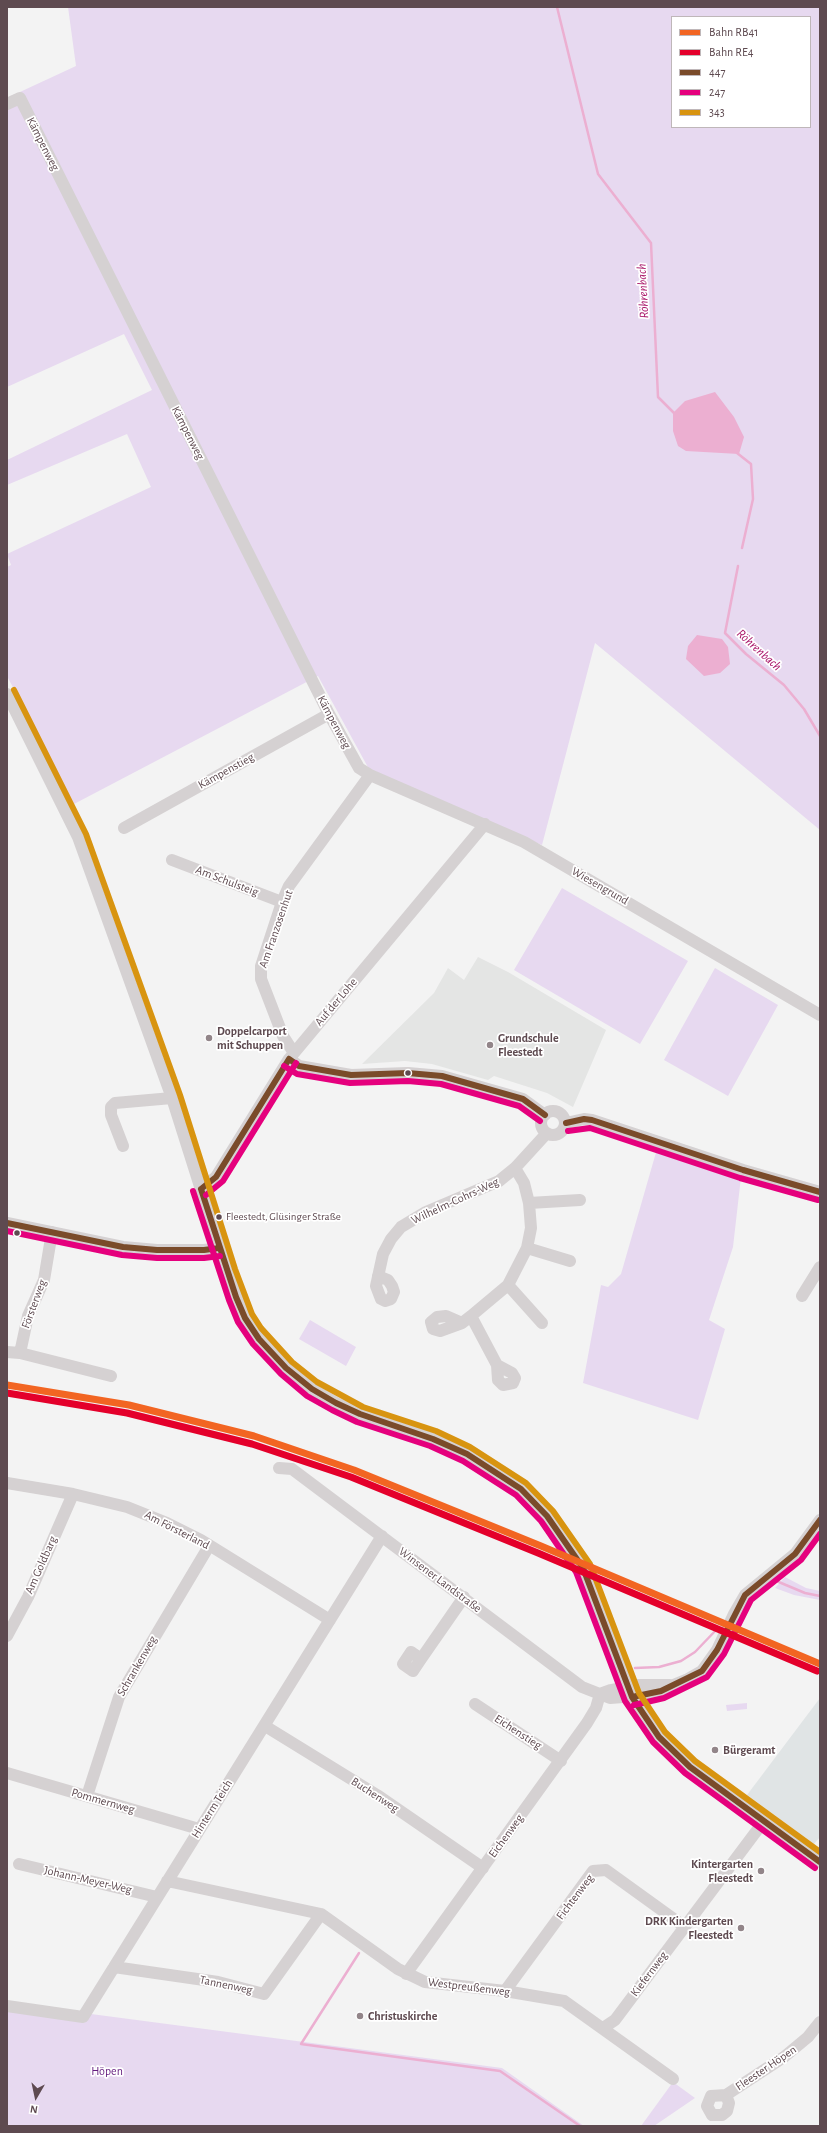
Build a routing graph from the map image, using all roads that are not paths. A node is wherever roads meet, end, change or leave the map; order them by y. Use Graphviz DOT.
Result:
graph roads {
  1 [pos="7,104"];
  2 [pos="7,694"];
  3 [pos="329,714"];
  4 [pos="370,775"];
  5 [pos="485,824"];
  6 [pos="124,828"];
  7 [pos="172,860"];
  8 [pos="282,902"];
  9 [pos="820,1015"];
  10 [pos="292,1056"];
  11 [pos="172,1098"];
  12 [pos="544,1115"];
  13 [pos="566,1123"];
  14 [pos="547,1133"];
  15 [pos="123,1146"];
  16 [pos="515,1168"];
  17 [pos="201,1189"];
  18 [pos="820,1192"];
  19 [pos="580,1200"];
  20 [pos="529,1203"];
  21 [pos="7,1223"];
  22 [pos="52,1232"];
  23 [pos="219,1248"];
  24 [pos="527,1248"];
  25 [pos="570,1261"];
  26 [pos="820,1267"];
  27 [pos="378,1276"];
  28 [pos="508,1285"];
  29 [pos="802,1296"];
  30 [pos="542,1323"];
  31 [pos="7,1352"];
  32 [pos="20,1353"];
  33 [pos="497,1365"];
  34 [pos="111,1376"];
  35 [pos="279,1468"];
  36 [pos="7,1483"];
  37 [pos="72,1494"];
  38 [pos="820,1520"];
  39 [pos="382,1536"];
  40 [pos="209,1546"];
  41 [pos="464,1597"];
  42 [pos="330,1620"];
  43 [pos="7,1636"];
  44 [pos="421,1659"];
  45 [pos="630,1692"];
  46 [pos="600,1694"];
  47 [pos="475,1704"];
  48 [pos="265,1726"];
  49 [pos="560,1761"];
  50 [pos="7,1773"];
  51 [pos="87,1796"];
  52 [pos="764,1821"];
  53 [pos="199,1828"];
  54 [pos="820,1862"];
  55 [pos="18,1864"];
  56 [pos="483,1868"];
  57 [pos="167,1881"];
  58 [pos="157,1897"];
  59 [pos="321,1914"];
  60 [pos="685,1927"];
  61 [pos="114,1968"];
  62 [pos="406,1974"];
  63 [pos="505,1991"];
  64 [pos="7,2006"];
  65 [pos="820,2022"];
  66 [pos="603,2028"];
  67 [pos="673,2079"];
  68 [pos="726,2095"];
  1 -- 3 [label="street, Kämpenweg"];
  2 -- 11 [label="street"];
  3 -- 4 [label="street, Kämpenweg"];
  3 -- 6 [label="street, Kämpenstieg"];
  4 -- 5 [label="street, Wiesengrund"];
  4 -- 8 [label="street, Am Franzosenhut"];
  5 -- 9 [label="street, Wiesengrund"];
  5 -- 10 [label="street, Auf der Lohe"];
  7 -- 8 [label="street, Am Schulsteig"];
  8 -- 10 [label="street, Am Franzosenhut"];
  10 -- 12 [label="street"];
  10 -- 17 [label="street, Auf der Lohe"];
  11 -- 15 [label="street"];
  11 -- 17 [label="street"];
  12 -- 13 [label="street"];
  12 -- 14 [label="street"];
  13 -- 14 [label="street"];
  13 -- 18 [label="street"];
  14 -- 16 [label="street, Wilhelm-Cohrs-Weg"];
  16 -- 20 [label="street"];
  16 -- 27 [label="street, Wilhelm-Cohrs-Weg"];
  17 -- 23 [label="street"];
  19 -- 20 [label="street"];
  20 -- 24 [label="street"];
  21 -- 22 [label="street"];
  22 -- 23 [label="street"];
  22 -- 32 [label="street, Försterweg"];
  23 -- 45 [label="street"];
  24 -- 25 [label="street"];
  24 -- 28 [label="street"];
  26 -- 29 [label="street"];
  28 -- 30 [label="street"];
  28 -- 33 [label="street"];
  31 -- 32 [label="street"];
  32 -- 34 [label="street"];
  35 -- 39 [label="street, Winsener Landstraße"];
  36 -- 37 [label="street, Am Försterland"];
  37 -- 40 [label="street, Am Försterland"];
  37 -- 43 [label="street, Am Goldbarg"];
  38 -- 45 [label="street, Winsener Landstraße"];
  39 -- 41 [label="street, Winsener Landstraße"];
  39 -- 42 [label="street, Hinterm Teich"];
  40 -- 42 [label="street, Am Försterland"];
  40 -- 51 [label="street, Schrankenweg"];
  41 -- 44 [label="street"];
  41 -- 46 [label="street, Winsener Landstraße"];
  42 -- 48 [label="street, Hinterm Teich"];
  45 -- 46 [label="street, Winsener Landstraße"];
  45 -- 52 [label="street"];
  46 -- 49 [label="street, Eichenweg"];
  47 -- 49 [label="street, Eichenstieg"];
  48 -- 53 [label="street, Hinterm Teich"];
  48 -- 56 [label="street, Buchenweg"];
  49 -- 56 [label="street, Eichenweg"];
  50 -- 51 [label="street, Pommernweg"];
  51 -- 53 [label="street, Pommernweg"];
  52 -- 54 [label="street"];
  52 -- 60 [label="street, Kiefernweg"];
  53 -- 57 [label="street, Hinterm Teich"];
  55 -- 58 [label="street, Johann-Meyer-Weg"];
  56 -- 62 [label="street, Eichenweg"];
  57 -- 58 [label="street, Hinterm Teich"];
  57 -- 59 [label="street, Westpreußenweg"];
  58 -- 61 [label="street, Hinterm Teich"];
  59 -- 61 [label="street, Tannenweg"];
  59 -- 62 [label="street, Westpreußenweg"];
  60 -- 63 [label="street, Fichtenweg"];
  60 -- 66 [label="street, Kiefernweg"];
  61 -- 64 [label="street, Hinterm Teich"];
  62 -- 63 [label="street, Westpreußenweg"];
  63 -- 66 [label="street, Westpreußenweg"];
  65 -- 68 [label="street, Fleester Höpen"];
  66 -- 67 [label="street, Westpreußenweg"];
}
